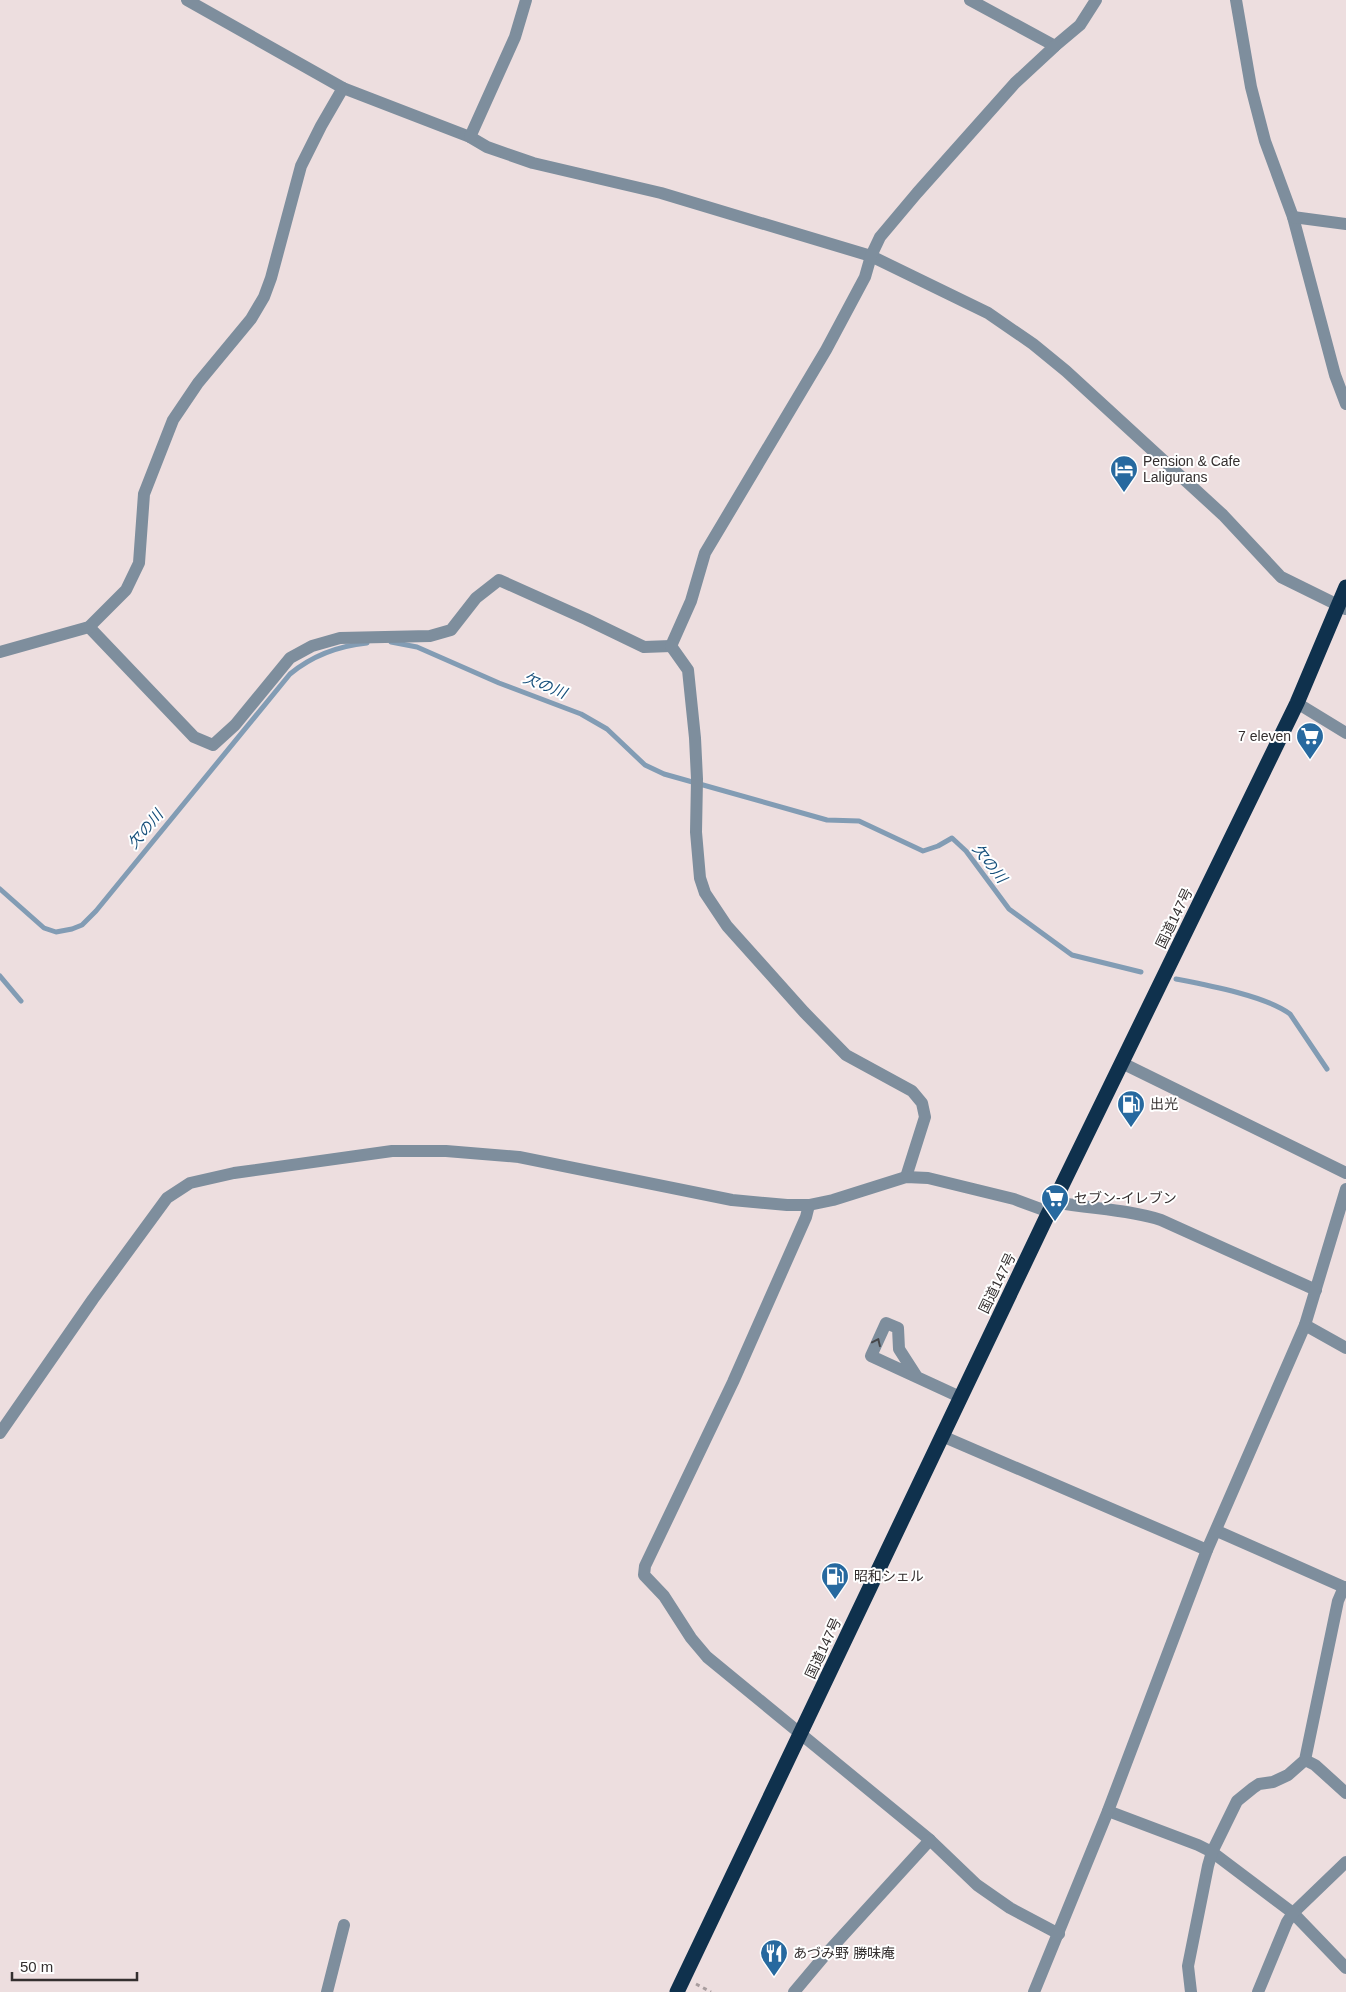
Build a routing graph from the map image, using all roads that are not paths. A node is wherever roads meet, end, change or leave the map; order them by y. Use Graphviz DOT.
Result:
graph roads {
  1 [pos="187,0"];
  2 [pos="526,0"];
  3 [pos="970,0"];
  4 [pos="1096,0"];
  5 [pos="1236,0"];
  6 [pos="1054,46"];
  7 [pos="342,88"];
  8 [pos="470,138"];
  9 [pos="1293,217"];
  10 [pos="1346,224"];
  11 [pos="871,256"];
  12 [pos="1346,404"];
  13 [pos="1346,588"];
  14 [pos="1342,607"];
  15 [pos="89,627"];
  16 [pos="671,646"];
  17 [pos="0,652"];
  18 [pos="1297,702"];
  19 [pos="1346,733"];
  20 [pos="1122,1064"];
  21 [pos="1346,1173"];
  22 [pos="906,1177"];
  23 [pos="1346,1189"];
  24 [pos="809,1205"];
  25 [pos="1052,1207"];
  26 [pos="1316,1290"];
  27 [pos="1305,1325"];
  28 [pos="1346,1348"];
  29 [pos="917,1376"];
  30 [pos="960,1397"];
  31 [pos="0,1433"];
  32 [pos="942,1436"];
  33 [pos="1217,1531"];
  34 [pos="1207,1550"];
  35 [pos="1345,1587"];
  36 [pos="800,1734"];
  37 [pos="1305,1760"];
  38 [pos="1346,1793"];
  39 [pos="1108,1811"];
  40 [pos="930,1840"];
  41 [pos="1212,1852"];
  42 [pos="1346,1862"];
  43 [pos="1293,1913"];
  44 [pos="344,1925"];
  45 [pos="1059,1934"];
  46 [pos="1346,1968"];
  47 [pos="328,1992"];
  48 [pos="678,1992"];
  49 [pos="794,1992"];
  50 [pos="1034,1992"];
  51 [pos="1191,1992"];
  52 [pos="1258,1992"];
  1 -- 7 [label="street"];
  2 -- 8 [label="street"];
  3 -- 6 [label="street"];
  4 -- 6 [label="street"];
  5 -- 9 [label="street"];
  6 -- 11 [label="street"];
  7 -- 8 [label="street"];
  7 -- 15 [label="street"];
  8 -- 11 [label="street"];
  9 -- 10 [label="street"];
  9 -- 12 [label="street"];
  11 -- 14 [label="street"];
  11 -- 16 [label="street"];
  13 -- 14 [label="highway, 国道147号"];
  14 -- 18 [label="highway, 国道147号"];
  15 -- 16 [label="street"];
  15 -- 17 [label="street"];
  16 -- 22 [label="street"];
  18 -- 19 [label="street"];
  18 -- 20 [label="highway, 国道147号"];
  20 -- 21 [label="street"];
  20 -- 25 [label="highway, 国道147号"];
  22 -- 24 [label="street"];
  22 -- 25 [label="street"];
  23 -- 26 [label="street"];
  24 -- 31 [label="street"];
  24 -- 36 [label="street"];
  25 -- 26 [label="street"];
  25 -- 30 [label="highway, 国道147号"];
  26 -- 27 [label="street"];
  27 -- 28 [label="street"];
  27 -- 33 [label="street"];
  29 -- 30 [label="street"];
  30 -- 32 [label="highway, 国道147号"];
  32 -- 34 [label="street"];
  32 -- 36 [label="highway, 国道147号"];
  33 -- 34 [label="street"];
  33 -- 35 [label="street"];
  34 -- 39 [label="street"];
  35 -- 37 [label="street"];
  36 -- 40 [label="street"];
  36 -- 48 [label="highway, 国道147号"];
  37 -- 38 [label="street"];
  37 -- 41 [label="street"];
  39 -- 41 [label="street"];
  39 -- 45 [label="street"];
  40 -- 45 [label="street"];
  40 -- 49 [label="street"];
  41 -- 43 [label="street"];
  41 -- 51 [label="street"];
  42 -- 43 [label="street"];
  43 -- 46 [label="street"];
  43 -- 52 [label="street"];
  44 -- 47 [label="street"];
  45 -- 50 [label="street"];
}
